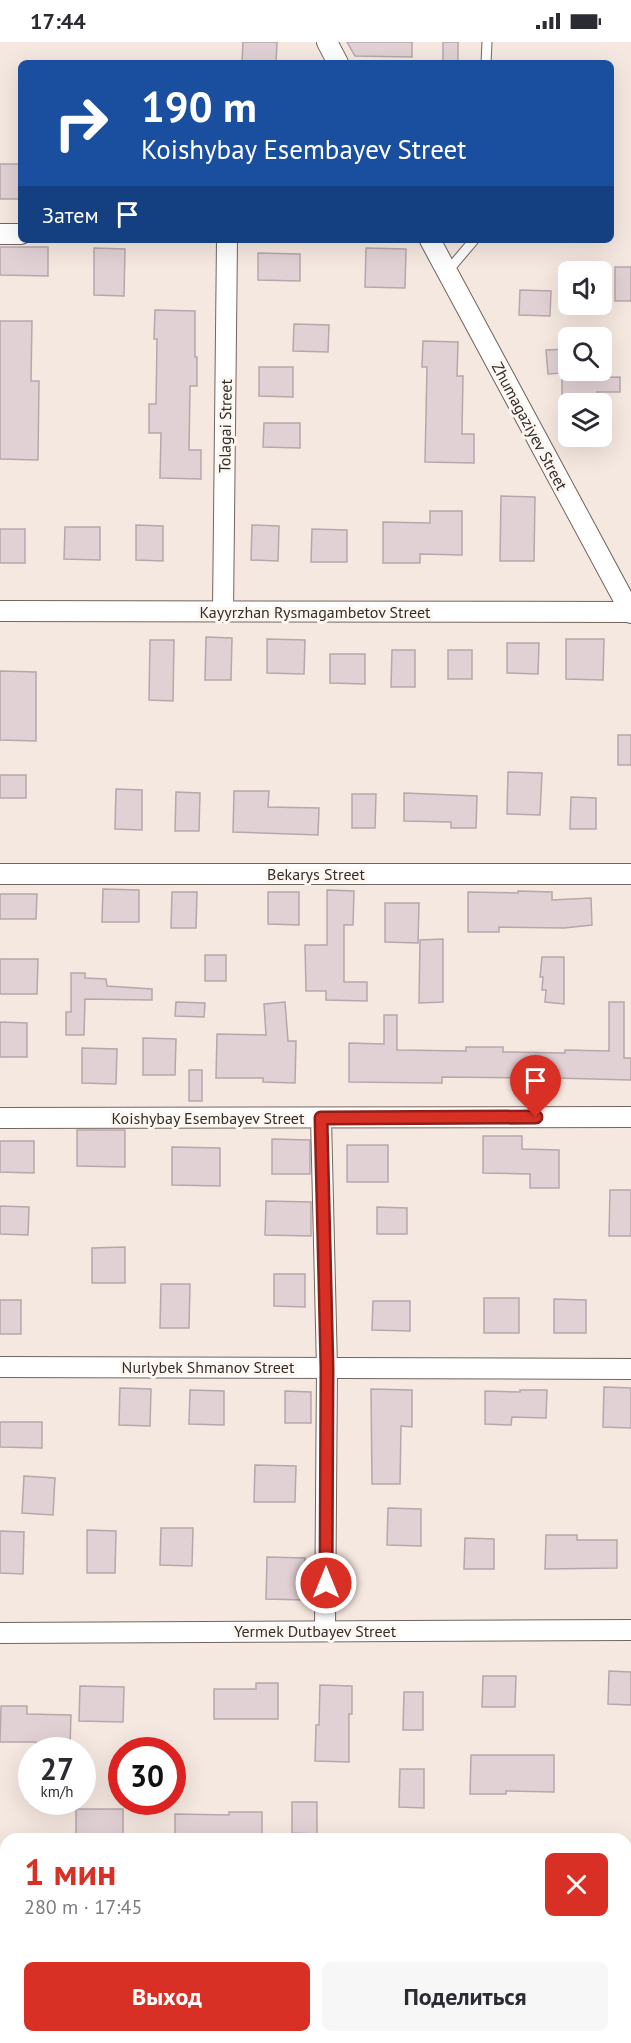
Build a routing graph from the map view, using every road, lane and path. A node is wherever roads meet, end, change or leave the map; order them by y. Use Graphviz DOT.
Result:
graph roads {
  1 [pos="327,42"];
  2 [pos="487,42"];
  3 [pos="336,60"];
  4 [pos="486,60"];
  5 [pos="0,234"];
  6 [pos="18,234"];
  7 [pos="226,243"];
  8 [pos="432,243"];
  9 [pos="471,243"];
  10 [pos="447,272"];
  11 [pos="0,611"];
  12 [pos="223,612"];
  13 [pos="631,612"];
  14 [pos="0,874"];
  15 [pos="631,874"];
  16 [pos="631,1117"];
  17 [pos="0,1118"];
  18 [pos="321,1118"];
  19 [pos="0,1367"];
  20 [pos="327,1368"];
  21 [pos="631,1369"];
  22 [pos="631,1630"];
  23 [pos="325,1631"];
  24 [pos="0,1633"];
  1 -- 3 [label="street"];
  2 -- 4 [label="lane"];
  5 -- 6 [label="street"];
  7 -- 12 [label="street, Tolagai Street"];
  8 -- 10 [label="street, Zhumagaziyev Street"];
  9 -- 10 [label="lane"];
  10 -- 13 [label="street, Zhumagaziyev Street"];
  11 -- 12 [label="street, Kayyrzhan Rysmagambetov Street"];
  12 -- 13 [label="street, Kayyrzhan Rysmagambetov Street"];
  14 -- 15 [label="street, Bekarys Street"];
  16 -- 18 [label="street, Koishybay Esembayev Street"];
  17 -- 18 [label="street, Koishybay Esembayev Street"];
  18 -- 20 [label="street"];
  19 -- 20 [label="street, Nurlybek Shmanov Street"];
  20 -- 21 [label="street, Nurlybek Shmanov Street"];
  20 -- 23 [label="street"];
  22 -- 23 [label="street, Yermek Dutbayev Street"];
  23 -- 24 [label="street, Yermek Dutbayev Street"];
}
